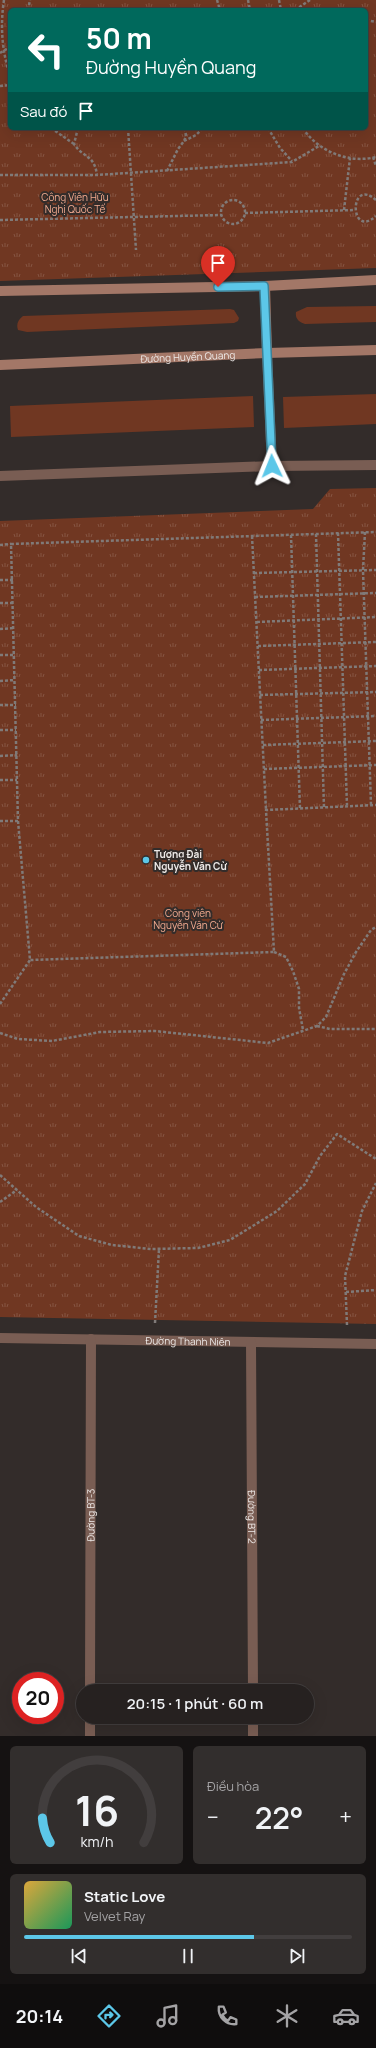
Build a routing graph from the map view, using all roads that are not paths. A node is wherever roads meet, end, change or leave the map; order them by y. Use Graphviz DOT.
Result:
graph roads {
  1 [pos="376,280"];
  2 [pos="264,286"];
  3 [pos="0,291"];
  4 [pos="376,350"];
  5 [pos="268,353"];
  6 [pos="0,365"];
  7 [pos="376,465"];
  8 [pos="272,466"];
  9 [pos="0,476"];
  10 [pos="0,1338"];
  11 [pos="91,1339"];
  12 [pos="251,1342"];
  13 [pos="376,1344"];
  14 [pos="90,1684"];
  15 [pos="253,1684"];
  16 [pos="90,1724"];
  17 [pos="253,1724"];
  18 [pos="90,1736"];
  19 [pos="253,1736"];
  1 -- 2 [label="street"];
  2 -- 3 [label="street"];
  2 -- 5 [label="street"];
  4 -- 5 [label="street, Đường Huyền Quang"];
  5 -- 6 [label="street, Đường Huyền Quang"];
  5 -- 8 [label="street"];
  7 -- 8 [label="street"];
  8 -- 9 [label="street"];
  10 -- 11 [label="street, Đường Thanh Niên"];
  11 -- 12 [label="street, Đường Thanh Niên"];
  11 -- 14 [label="street, Đường BT-3"];
  12 -- 13 [label="street, Đường Thanh Niên"];
  12 -- 15 [label="street, Đường BT-2"];
  16 -- 18 [label="street"];
  17 -- 19 [label="street"];
}
